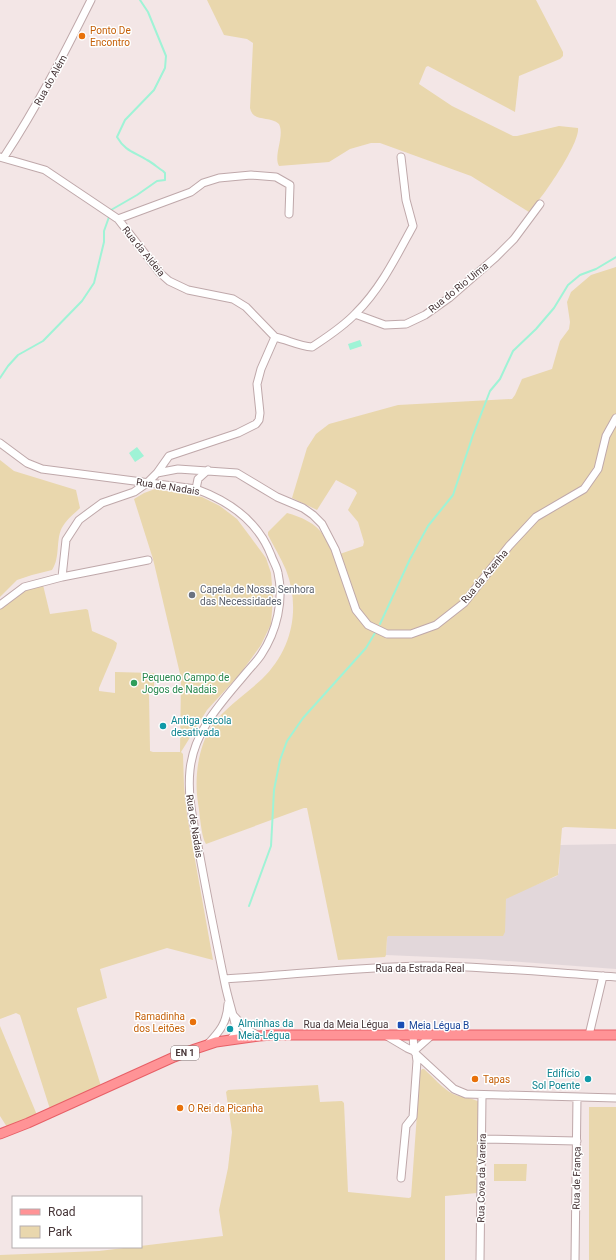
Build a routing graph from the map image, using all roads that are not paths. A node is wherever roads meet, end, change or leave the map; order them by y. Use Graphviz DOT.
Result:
graph roads {
  1 [pos="91,0"];
  2 [pos="2,157"];
  3 [pos="401,157"];
  4 [pos="540,204"];
  5 [pos="289,214"];
  6 [pos="118,219"];
  7 [pos="355,314"];
  8 [pos="275,337"];
  9 [pos="616,418"];
  10 [pos="0,444"];
  11 [pos="208,470"];
  12 [pos="157,473"];
  13 [pos="147,483"];
  14 [pos="196,489"];
  15 [pos="148,560"];
  16 [pos="62,577"];
  17 [pos="0,605"];
  18 [pos="603,976"];
  19 [pos="616,977"];
  20 [pos="224,979"];
  21 [pos="228,1000"];
  22 [pos="233,1014"];
  23 [pos="226,1018"];
  24 [pos="385,1035"];
  25 [pos="410,1035"];
  26 [pos="432,1035"];
  27 [pos="589,1035"];
  28 [pos="616,1035"];
  29 [pos="259,1036"];
  30 [pos="228,1040"];
  31 [pos="207,1045"];
  32 [pos="412,1051"];
  33 [pos="482,1096"];
  34 [pos="577,1097"];
  35 [pos="616,1098"];
  36 [pos="0,1134"];
  37 [pos="482,1139"];
  38 [pos="577,1141"];
  39 [pos="400,1178"];
  40 [pos="480,1260"];
  41 [pos="575,1260"];
  1 -- 2 [label="street, Rua do Além"];
  2 -- 6 [label="street, Rua da Aldeia"];
  3 -- 7 [label="street"];
  4 -- 7 [label="street, Rua do Rio Uima"];
  5 -- 6 [label="street"];
  6 -- 8 [label="street, Rua da Aldeia"];
  7 -- 8 [label="street"];
  8 -- 12 [label="street"];
  9 -- 11 [label="street, Rua da Azenha"];
  10 -- 13 [label="street, Rua de Nadais"];
  11 -- 12 [label="street, Rua da Azenha"];
  11 -- 14 [label="street"];
  12 -- 13 [label="street"];
  13 -- 14 [label="street, Rua de Nadais"];
  13 -- 16 [label="street"];
  14 -- 20 [label="street, Rua de Nadais"];
  15 -- 16 [label="street"];
  16 -- 17 [label="street"];
  18 -- 19 [label="street, Rua da Estrada Real"];
  18 -- 20 [label="street, Rua da Estrada Real"];
  18 -- 27 [label="street"];
  20 -- 21 [label="street, Rua de Nadais"];
  21 -- 22 [label="street, Rua de Nadais"];
  21 -- 23 [label="street, Rua de Nadais"];
  22 -- 29 [label="street, Rua de Nadais"];
  22 -- 30 [label="street, Rua de Nadais"];
  23 -- 30 [label="street, Rua de Nadais"];
  23 -- 31 [label="street, Rua de Nadais"];
  24 -- 25 [label="main road, Rua da Meia Légua / EN 1"];
  24 -- 29 [label="main road, Rua da Meia Légua / EN 1"];
  24 -- 32 [label="street"];
  25 -- 26 [label="main road, Rua da Meia Légua / EN 1"];
  25 -- 32 [label="street"];
  26 -- 27 [label="main road, Rua da Meia Légua / EN 1"];
  26 -- 32 [label="street"];
  27 -- 28 [label="main road, Rua da Meia Légua / EN 1"];
  29 -- 30 [label="main road, Rua da Meia Légua / EN 1"];
  30 -- 31 [label="main road, Rua da Meia Légua / EN 1"];
  31 -- 36 [label="main road, Rua da Meia Légua / EN 1"];
  32 -- 33 [label="street"];
  32 -- 39 [label="street"];
  33 -- 34 [label="street"];
  33 -- 37 [label="street, Rua Cova da Vareira"];
  34 -- 35 [label="street"];
  34 -- 38 [label="street, Rua de França"];
  37 -- 38 [label="street"];
  37 -- 40 [label="street, Rua Cova da Vareira"];
  38 -- 41 [label="street, Rua de França"];
}
